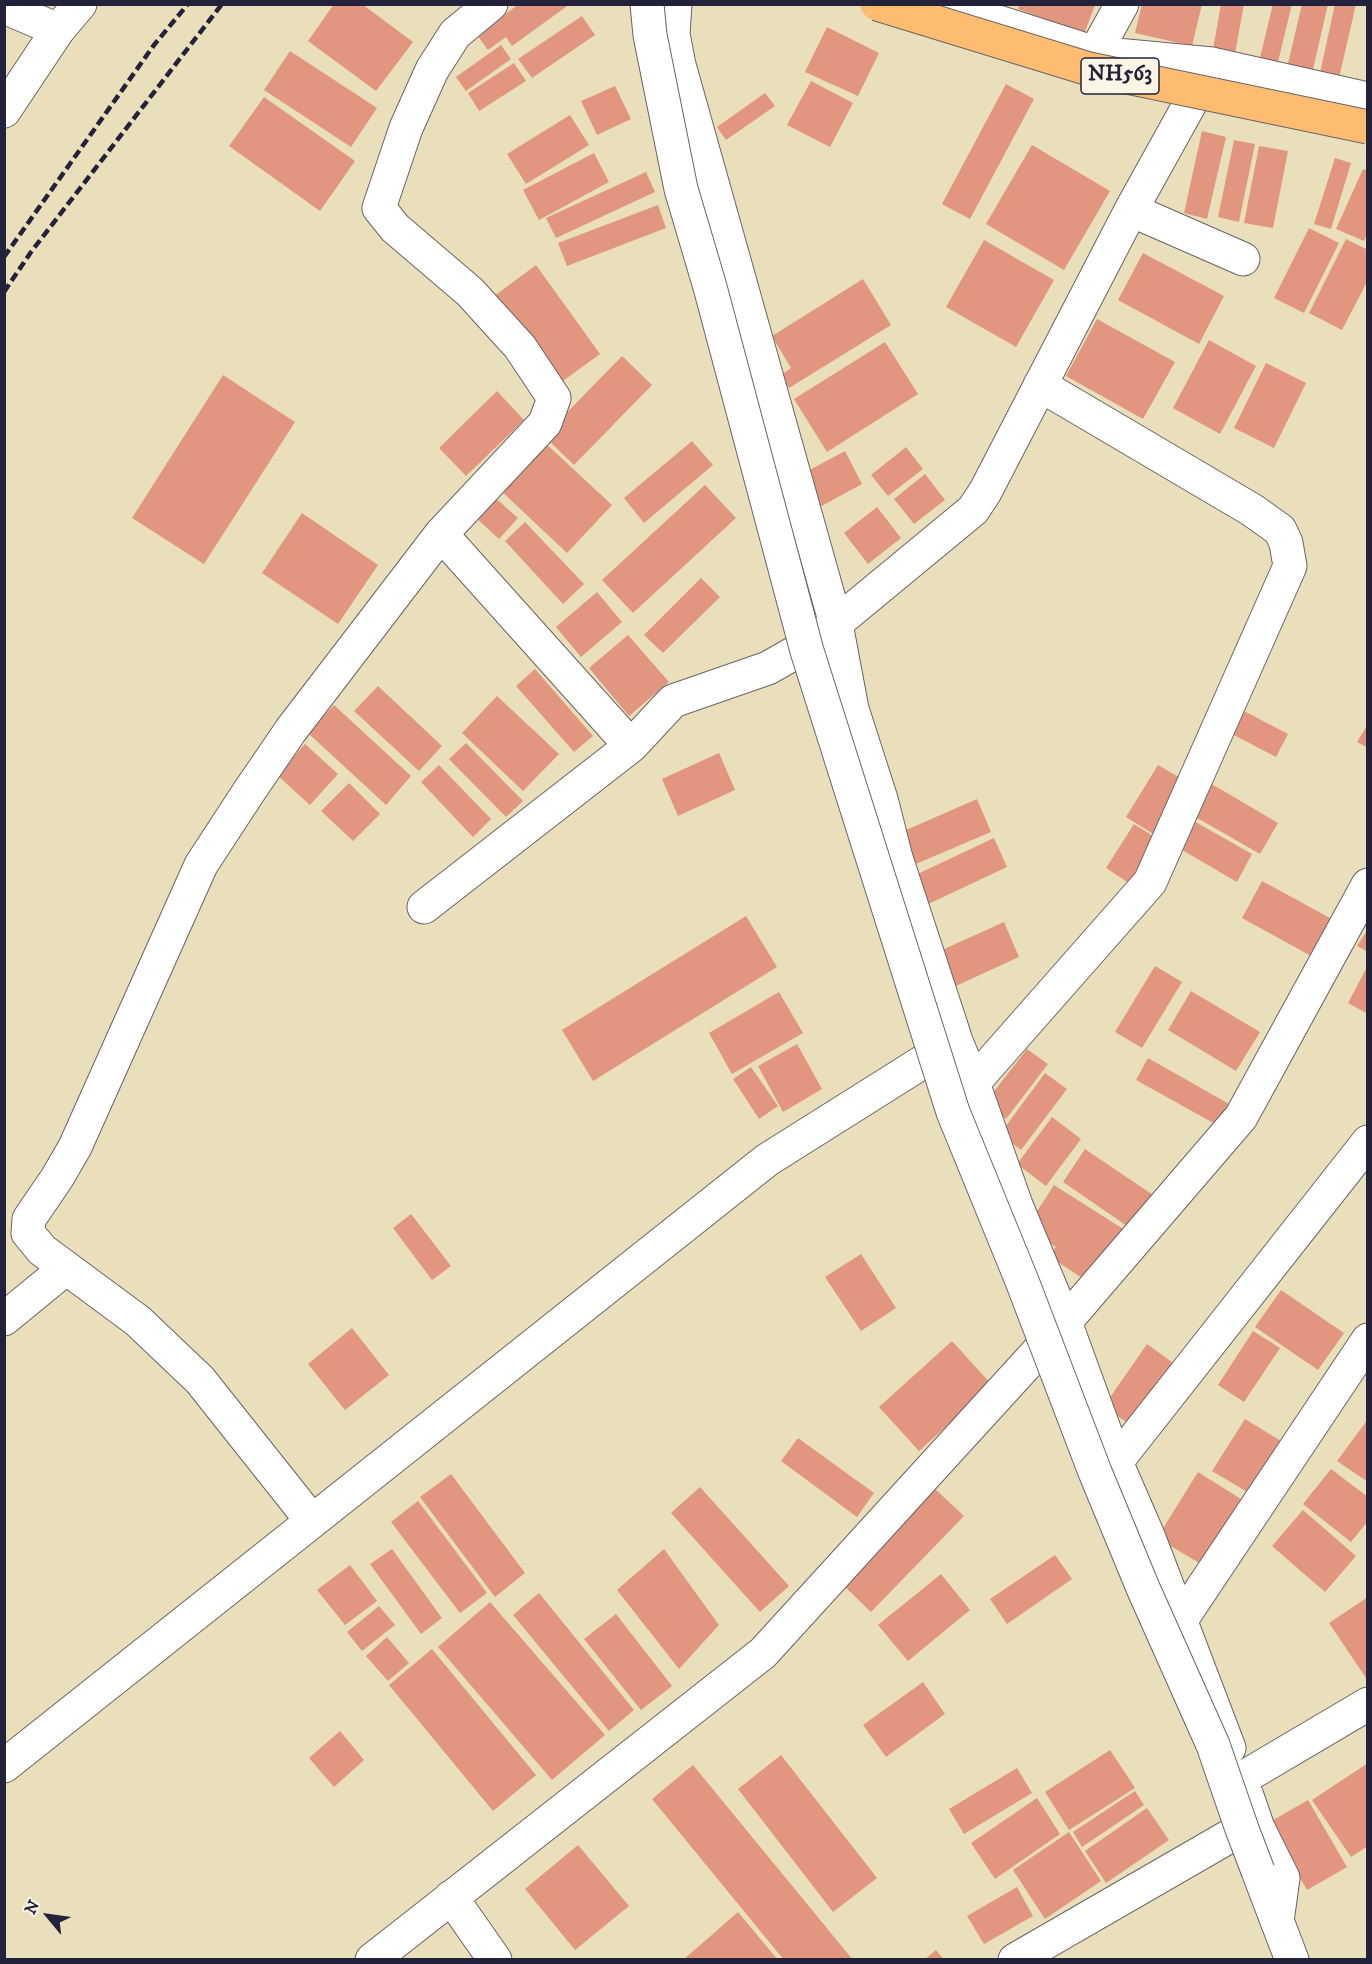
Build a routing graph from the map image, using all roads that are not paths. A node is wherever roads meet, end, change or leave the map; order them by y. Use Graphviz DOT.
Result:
graph roads {
  1 [pos="80,4"];
  2 [pos="491,4"];
  3 [pos="647,4"];
  4 [pos="675,4"];
  5 [pos="877,4"];
  6 [pos="942,4"];
  7 [pos="1122,4"];
  8 [pos="4,7"];
  9 [pos="58,30"];
  10 [pos="1095,53"];
  11 [pos="1212,64"];
  12 [pos="1368,99"];
  13 [pos="4,111"];
  14 [pos="1368,127"];
  15 [pos="1131,210"];
  16 [pos="1243,259"];
  17 [pos="1040,385"];
  18 [pos="441,534"];
  19 [pos="836,624"];
  20 [pos="631,746"];
  21 [pos="1368,885"];
  22 [pos="424,907"];
  23 [pos="956,1041"];
  24 [pos="973,1083"];
  25 [pos="1368,1142"];
  26 [pos="65,1269"];
  27 [pos="4,1319"];
  28 [pos="1065,1322"];
  29 [pos="1368,1340"];
  30 [pos="1116,1462"];
  31 [pos="312,1521"];
  32 [pos="1181,1620"];
  33 [pos="1368,1704"];
  34 [pos="4,1767"];
  35 [pos="1241,1779"];
  36 [pos="1242,1830"];
  37 [pos="451,1897"];
  38 [pos="1277,1921"];
  39 [pos="372,1959"];
  40 [pos="495,1959"];
  41 [pos="1017,1959"];
  42 [pos="1293,1959"];
  1 -- 9 [label="street"];
  2 -- 18 [label="street"];
  3 -- 36 [label="street, bridge"];
  4 -- 19 [label="street"];
  5 -- 14 [label="highway, NH563, bridge"];
  6 -- 10 [label="street"];
  7 -- 10 [label="street"];
  8 -- 9 [label="street"];
  9 -- 13 [label="street"];
  10 -- 11 [label="street"];
  11 -- 12 [label="street"];
  11 -- 15 [label="street"];
  15 -- 16 [label="street"];
  15 -- 17 [label="street"];
  17 -- 19 [label="street"];
  17 -- 24 [label="street"];
  18 -- 20 [label="street"];
  18 -- 26 [label="street"];
  19 -- 20 [label="street"];
  19 -- 23 [label="street"];
  20 -- 22 [label="street"];
  21 -- 28 [label="street"];
  23 -- 24 [label="street"];
  23 -- 31 [label="street"];
  24 -- 28 [label="street"];
  25 -- 30 [label="street"];
  26 -- 27 [label="street"];
  26 -- 31 [label="street"];
  28 -- 30 [label="street"];
  28 -- 37 [label="street"];
  29 -- 32 [label="street"];
  30 -- 32 [label="street"];
  31 -- 34 [label="street"];
  32 -- 35 [label="street"];
  33 -- 35 [label="street"];
  35 -- 38 [label="street"];
  36 -- 38 [label="street, bridge"];
  36 -- 41 [label="street"];
  37 -- 39 [label="street"];
  37 -- 40 [label="street"];
  38 -- 42 [label="street"];
}
